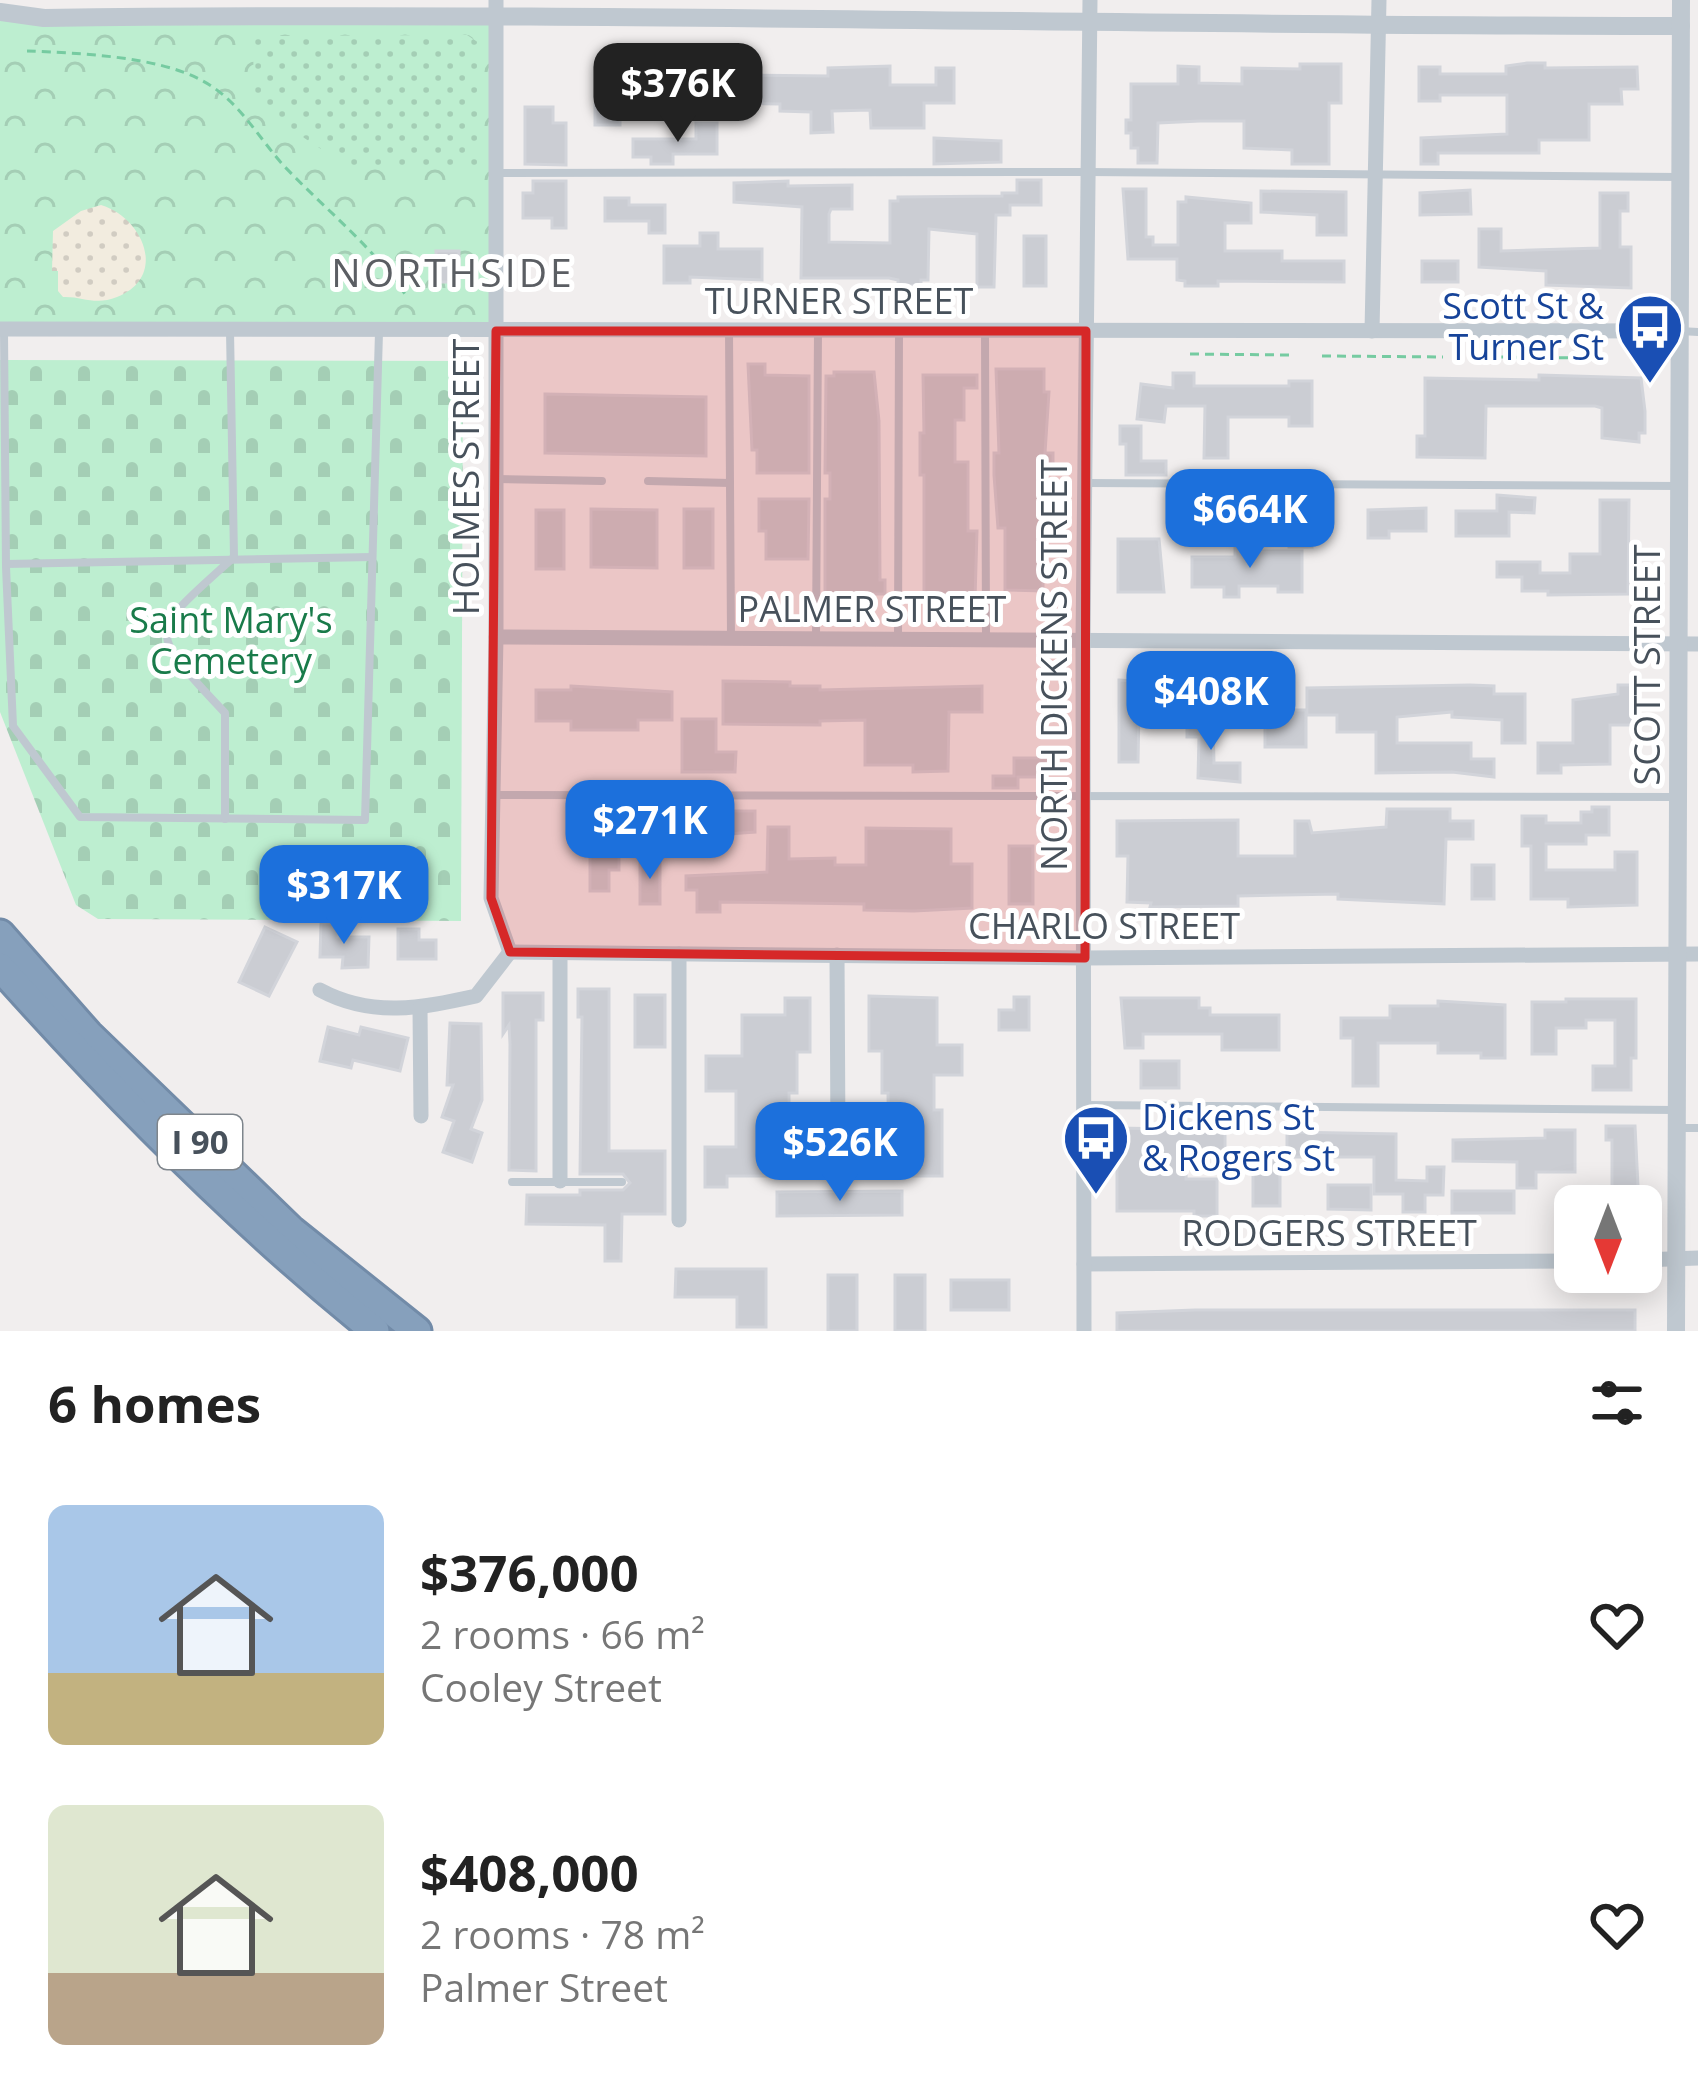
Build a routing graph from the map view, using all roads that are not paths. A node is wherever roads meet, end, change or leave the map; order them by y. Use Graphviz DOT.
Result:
graph roads {
  1 [pos="1379,0"];
  2 [pos="1681,0"];
  3 [pos="208,8"];
  4 [pos="496,8"];
  5 [pos="789,8"];
  6 [pos="1090,10"];
  7 [pos="0,13"];
  8 [pos="1681,26"];
  9 [pos="1378,27"];
  10 [pos="1088,172"];
  11 [pos="496,173"];
  12 [pos="1374,174"];
  13 [pos="1680,177"];
  14 [pos="2,329"];
  15 [pos="230,330"];
  16 [pos="379,330"];
  17 [pos="496,331"];
  18 [pos="729,331"];
  19 [pos="818,331"];
  20 [pos="899,331"];
  21 [pos="986,331"];
  22 [pos="1086,331"];
  23 [pos="1372,331"];
  24 [pos="1688,332"];
  25 [pos="496,479"];
  26 [pos="602,481"];
  27 [pos="648,482"];
  28 [pos="730,483"];
  29 [pos="1084,483"];
  30 [pos="1680,486"];
  31 [pos="234,557"];
  32 [pos="372,557"];
  33 [pos="6,564"];
  34 [pos="496,637"];
  35 [pos="731,638"];
  36 [pos="816,639"];
  37 [pos="898,639"];
  38 [pos="986,640"];
  39 [pos="1083,640"];
  40 [pos="1689,644"];
  41 [pos="493,795"];
  42 [pos="1083,796"];
  43 [pos="1679,797"];
  44 [pos="225,819"];
  45 [pos="0,934"];
  46 [pos="510,952"];
  47 [pos="560,953"];
  48 [pos="679,954"];
  49 [pos="1689,954"];
  50 [pos="837,955"];
  51 [pos="1085,958"];
  52 [pos="0,967"];
  53 [pos="320,990"];
  54 [pos="420,1008"];
  55 [pos="1084,1105"];
  56 [pos="421,1116"];
  57 [pos="1677,1119"];
  58 [pos="1698,1128"];
  59 [pos="838,1139"];
  60 [pos="560,1181"];
  61 [pos="512,1182"];
  62 [pos="622,1182"];
  63 [pos="679,1220"];
  64 [pos="1698,1258"];
  65 [pos="1662,1260"];
  66 [pos="1676,1260"];
  67 [pos="1554,1261"];
  68 [pos="1084,1264"];
  69 [pos="375,1331"];
  70 [pos="417,1331"];
  71 [pos="1084,1331"];
  72 [pos="1676,1331"];
  1 -- 9 [label="street"];
  2 -- 8 [label="street, SCOTT STREET"];
  3 -- 4 [label="street"];
  3 -- 7 [label="street"];
  4 -- 5 [label="street"];
  4 -- 11 [label="street, HOLMES STREET"];
  5 -- 6 [label="street"];
  6 -- 9 [label="street"];
  6 -- 10 [label="street, NORTH DICKENS STREET"];
  8 -- 9 [label="street"];
  8 -- 13 [label="street, SCOTT STREET"];
  9 -- 12 [label="street"];
  10 -- 11 [label="lane"];
  10 -- 12 [label="lane"];
  10 -- 22 [label="street, NORTH DICKENS STREET"];
  11 -- 17 [label="street, HOLMES STREET"];
  12 -- 13 [label="lane"];
  12 -- 23 [label="street"];
  13 -- 24 [label="street, SCOTT STREET"];
  14 -- 15 [label="street, TURNER STREET"];
  14 -- 33 [label="lane"];
  15 -- 16 [label="street, TURNER STREET"];
  15 -- 31 [label="lane"];
  16 -- 17 [label="street, TURNER STREET"];
  16 -- 32 [label="lane"];
  17 -- 18 [label="street, TURNER STREET"];
  17 -- 25 [label="street, HOLMES STREET"];
  18 -- 19 [label="street, TURNER STREET"];
  18 -- 28 [label="lane"];
  19 -- 20 [label="street, TURNER STREET"];
  19 -- 36 [label="lane"];
  20 -- 21 [label="street, TURNER STREET"];
  20 -- 37 [label="lane"];
  21 -- 22 [label="street, TURNER STREET"];
  21 -- 38 [label="lane"];
  22 -- 23 [label="street, TURNER STREET"];
  22 -- 29 [label="street, NORTH DICKENS STREET"];
  23 -- 24 [label="street, TURNER STREET"];
  24 -- 30 [label="street, SCOTT STREET"];
  25 -- 26 [label="lane"];
  25 -- 34 [label="street, HOLMES STREET"];
  27 -- 28 [label="lane"];
  28 -- 35 [label="lane"];
  29 -- 30 [label="lane"];
  29 -- 39 [label="street, NORTH DICKENS STREET"];
  30 -- 40 [label="street, SCOTT STREET"];
  31 -- 32 [label="lane"];
  31 -- 33 [label="lane"];
  31 -- 44 [label="lane"];
  32 -- 44 [label="lane"];
  33 -- 44 [label="lane"];
  34 -- 35 [label="street, PALMER STREET"];
  34 -- 41 [label="street, HOLMES STREET"];
  35 -- 36 [label="street, PALMER STREET"];
  36 -- 37 [label="street, PALMER STREET"];
  37 -- 38 [label="street, PALMER STREET"];
  38 -- 39 [label="street, PALMER STREET"];
  39 -- 40 [label="street, PALMER STREET"];
  39 -- 42 [label="street, NORTH DICKENS STREET"];
  40 -- 43 [label="street, SCOTT STREET"];
  41 -- 42 [label="lane"];
  41 -- 46 [label="street, HOLMES STREET"];
  42 -- 43 [label="lane"];
  42 -- 51 [label="street, NORTH DICKENS STREET"];
  43 -- 49 [label="street, SCOTT STREET"];
  45 -- 70 [label="highway, I 90"];
  46 -- 47 [label="street, CHARLO STREET"];
  46 -- 54 [label="street"];
  47 -- 48 [label="street, CHARLO STREET"];
  47 -- 60 [label="street"];
  48 -- 50 [label="street, CHARLO STREET"];
  48 -- 63 [label="street"];
  49 -- 51 [label="street, CHARLO STREET"];
  49 -- 57 [label="street, SCOTT STREET"];
  50 -- 51 [label="street, CHARLO STREET"];
  50 -- 59 [label="street"];
  51 -- 55 [label="street, NORTH DICKENS STREET"];
  52 -- 69 [label="highway, I 90"];
  53 -- 54 [label="street"];
  54 -- 56 [label="street"];
  55 -- 57 [label="lane"];
  55 -- 68 [label="street, NORTH DICKENS STREET"];
  57 -- 58 [label="lane"];
  57 -- 66 [label="street, SCOTT STREET"];
  60 -- 61 [label="lane"];
  60 -- 62 [label="lane"];
  64 -- 66 [label="street"];
  65 -- 66 [label="street"];
  66 -- 72 [label="street, SCOTT STREET"];
  67 -- 68 [label="street, RODGERS STREET"];
  68 -- 71 [label="street, NORTH DICKENS STREET"];
}
